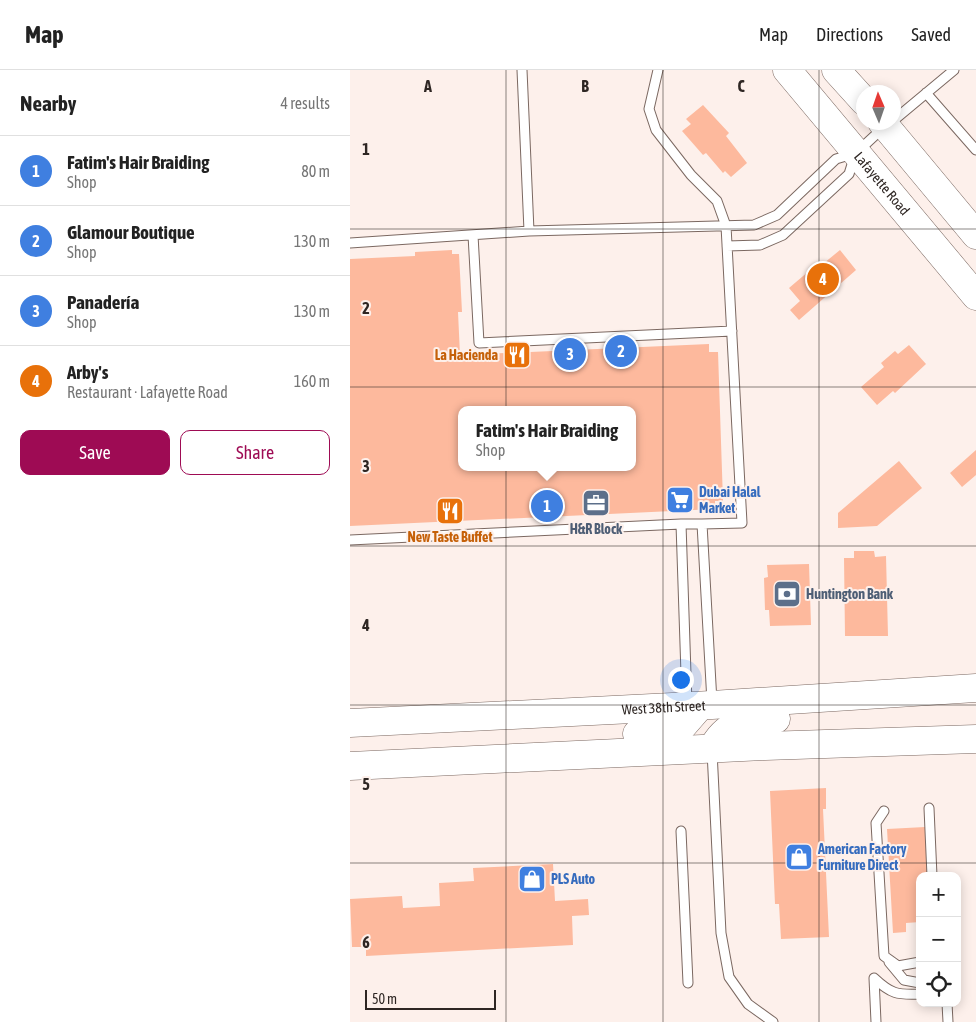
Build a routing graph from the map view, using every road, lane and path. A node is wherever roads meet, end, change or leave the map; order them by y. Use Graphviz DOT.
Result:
graph roads {
  1 [pos="522,70"];
  2 [pos="658,70"];
  3 [pos="787,70"];
  4 [pos="836,70"];
  5 [pos="954,70"];
  6 [pos="856,92"];
  7 [pos="926,93"];
  8 [pos="901,113"];
  9 [pos="881,130"];
  10 [pos="894,130"];
  11 [pos="976,150"];
  12 [pos="856,153"];
  13 [pos="726,226"];
  14 [pos="529,231"];
  15 [pos="473,235"];
  16 [pos="976,235"];
  17 [pos="350,243"];
  18 [pos="727,246"];
  19 [pos="976,296"];
  20 [pos="732,331"];
  21 [pos="682,524"];
  22 [pos="702,524"];
  23 [pos="350,540"];
  24 [pos="976,688"];
  25 [pos="897,692"];
  26 [pos="700,706"];
  27 [pos="350,723"];
  28 [pos="976,739"];
  29 [pos="712,749"];
  30 [pos="565,755"];
  31 [pos="350,766"];
  32 [pos="929,808"];
  33 [pos="884,811"];
  34 [pos="681,831"];
  35 [pos="932,872"];
  36 [pos="884,956"];
  37 [pos="916,963"];
  38 [pos="916,982"];
  39 [pos="688,983"];
  40 [pos="916,994"];
  41 [pos="947,1007"];
  42 [pos="773,1022"];
  43 [pos="876,1022"];
  44 [pos="948,1022"];
  1 -- 14 [label="lane"];
  2 -- 13 [label="lane"];
  3 -- 12 [label="main road, Lafayette Road"];
  4 -- 6 [label="main road"];
  5 -- 7 [label="lane"];
  7 -- 8 [label="lane"];
  7 -- 11 [label="lane"];
  9 -- 12 [label="lane"];
  10 -- 16 [label="main road"];
  12 -- 13 [label="lane"];
  12 -- 18 [label="lane"];
  12 -- 19 [label="main road, Lafayette Road"];
  13 -- 14 [label="lane"];
  13 -- 18 [label="lane"];
  14 -- 15 [label="lane"];
  15 -- 17 [label="lane"];
  15 -- 20 [label="lane"];
  18 -- 20 [label="lane"];
  20 -- 22 [label="lane"];
  21 -- 22 [label="lane"];
  21 -- 23 [label="lane"];
  21 -- 26 [label="lane"];
  22 -- 26 [label="lane"];
  24 -- 25 [label="main road, West 38th Street"];
  25 -- 26 [label="main road, West 38th Street"];
  25 -- 29 [label="main road"];
  26 -- 27 [label="main road, West 38th Street"];
  26 -- 30 [label="main road"];
  28 -- 29 [label="main road"];
  29 -- 30 [label="main road"];
  29 -- 42 [label="lane"];
  30 -- 31 [label="main road"];
  32 -- 35 [label="lane"];
  33 -- 36 [label="lane"];
  34 -- 39 [label="lane"];
  36 -- 37 [label="lane"];
  36 -- 38 [label="lane"];
  40 -- 43 [label="lane"];
  41 -- 44 [label="lane"];
}
